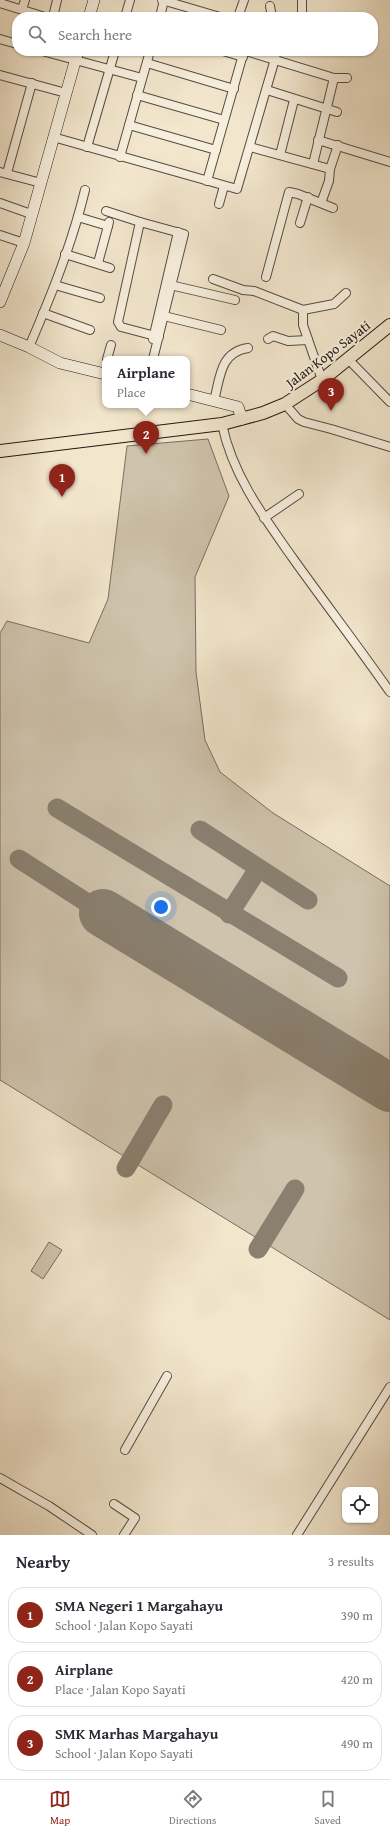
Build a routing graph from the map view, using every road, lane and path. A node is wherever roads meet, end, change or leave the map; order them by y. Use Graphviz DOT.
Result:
graph roads {
  1 [pos="25,0"];
  2 [pos="57,0"];
  3 [pos="94,0"];
  4 [pos="130,0"];
  5 [pos="163,0"];
  6 [pos="244,0"];
  7 [pos="302,0"];
  8 [pos="0,3"];
  9 [pos="270,6"];
  10 [pos="22,9"];
  11 [pos="31,12"];
  12 [pos="54,12"];
  13 [pos="90,12"];
  14 [pos="126,12"];
  15 [pos="161,12"];
  16 [pos="203,12"];
  17 [pos="240,12"];
  18 [pos="271,12"];
  19 [pos="302,12"];
  20 [pos="0,39"];
  21 [pos="12,43"];
  22 [pos="77,56"];
  23 [pos="114,56"];
  24 [pos="148,56"];
  25 [pos="243,56"];
  26 [pos="276,56"];
  27 [pos="279,56"];
  28 [pos="146,63"];
  29 [pos="110,69"];
  30 [pos="0,76"];
  31 [pos="142,78"];
  32 [pos="334,78"];
  33 [pos="347,78"];
  34 [pos="32,83"];
  35 [pos="234,89"];
  36 [pos="266,90"];
  37 [pos="66,92"];
  38 [pos="137,95"];
  39 [pos="294,100"];
  40 [pos="327,109"];
  41 [pos="337,112"];
  42 [pos="224,120"];
  43 [pos="129,125"];
  44 [pos="53,137"];
  45 [pos="318,140"];
  46 [pos="338,145"];
  47 [pos="87,147"];
  48 [pos="250,147"];
  49 [pos="216,150"];
  50 [pos="280,155"];
  51 [pos="120,157"];
  52 [pos="390,162"];
  53 [pos="313,164"];
  54 [pos="330,169"];
  55 [pos="3,173"];
  56 [pos="207,181"];
  57 [pos="41,183"];
  58 [pos="224,186"];
  59 [pos="85,190"];
  60 [pos="308,197"];
  61 [pos="0,203"];
  62 [pos="321,203"];
  63 [pos="219,204"];
  64 [pos="333,208"];
  65 [pos="106,211"];
  66 [pos="32,214"];
  67 [pos="78,217"];
  68 [pos="140,222"];
  69 [pos="300,223"];
  70 [pos="0,235"];
  71 [pos="24,243"];
  72 [pos="65,254"];
  73 [pos="98,263"];
  74 [pos="110,268"];
  75 [pos="266,277"];
  76 [pos="213,279"];
  77 [pos="55,285"];
  78 [pos="168,285"];
  79 [pos="346,293"];
  80 [pos="100,298"];
  81 [pos="235,300"];
  82 [pos="0,302"];
  83 [pos="303,310"];
  84 [pos="43,313"];
  85 [pos="164,316"];
  86 [pos="390,325"];
  87 [pos="90,330"];
  88 [pos="221,330"];
  89 [pos="0,335"];
  90 [pos="156,336"];
  91 [pos="268,339"];
  92 [pos="308,340"];
  93 [pos="111,345"];
  94 [pos="29,347"];
  95 [pos="248,348"];
  96 [pos="108,356"];
  97 [pos="149,356"];
  98 [pos="153,356"];
  99 [pos="348,359"];
  100 [pos="102,370"];
  101 [pos="322,380"];
  102 [pos="190,395"];
  103 [pos="214,401"];
  104 [pos="390,402"];
  105 [pos="285,404"];
  106 [pos="242,420"];
  107 [pos="222,424"];
  108 [pos="390,447"];
  109 [pos="0,451"];
  110 [pos="299,494"];
  111 [pos="264,518"];
  112 [pos="390,692"];
  113 [pos="167,1376"];
  114 [pos="390,1387"];
  115 [pos="125,1450"];
  116 [pos="0,1478"];
  117 [pos="114,1504"];
  118 [pos="92,1535"];
  119 [pos="124,1535"];
  120 [pos="296,1535"];
  1 -- 10 [label="street"];
  2 -- 12 [label="street"];
  3 -- 13 [label="street"];
  4 -- 14 [label="street"];
  5 -- 15 [label="street"];
  5 -- 16 [label="street"];
  6 -- 17 [label="street"];
  7 -- 19 [label="street"];
  8 -- 10 [label="street"];
  9 -- 18 [label="street"];
  10 -- 11 [label="street"];
  20 -- 21 [label="street"];
  22 -- 29 [label="street"];
  22 -- 37 [label="street"];
  23 -- 29 [label="street"];
  24 -- 28 [label="street"];
  25 -- 35 [label="street"];
  26 -- 36 [label="street"];
  27 -- 32 [label="street"];
  28 -- 31 [label="street"];
  28 -- 35 [label="street"];
  29 -- 31 [label="street"];
  29 -- 47 [label="street"];
  30 -- 34 [label="street"];
  31 -- 38 [label="street"];
  32 -- 33 [label="street"];
  32 -- 40 [label="street"];
  34 -- 37 [label="street"];
  34 -- 55 [label="street"];
  35 -- 42 [label="street"];
  36 -- 39 [label="street"];
  36 -- 48 [label="street"];
  37 -- 44 [label="street"];
  38 -- 42 [label="street"];
  38 -- 43 [label="street"];
  39 -- 40 [label="street"];
  39 -- 50 [label="street"];
  40 -- 41 [label="street"];
  40 -- 45 [label="street"];
  42 -- 49 [label="street"];
  43 -- 49 [label="street"];
  43 -- 51 [label="street"];
  44 -- 47 [label="street"];
  44 -- 57 [label="street"];
  45 -- 46 [label="street"];
  45 -- 53 [label="street"];
  46 -- 52 [label="street"];
  46 -- 54 [label="street"];
  47 -- 51 [label="street"];
  48 -- 50 [label="street"];
  48 -- 58 [label="street"];
  49 -- 56 [label="street"];
  50 -- 53 [label="street"];
  51 -- 56 [label="street"];
  53 -- 54 [label="street"];
  54 -- 62 [label="street"];
  55 -- 57 [label="street"];
  56 -- 58 [label="street"];
  57 -- 66 [label="street"];
  58 -- 63 [label="street"];
  59 -- 67 [label="street"];
  60 -- 62 [label="street"];
  60 -- 69 [label="street"];
  60 -- 75 [label="street"];
  61 -- 66 [label="street"];
  62 -- 64 [label="street"];
  65 -- 68 [label="street"];
  66 -- 71 [label="street"];
  67 -- 72 [label="street"];
  67 -- 73 [label="street"];
  68 -- 78 [label="street"];
  68 -- 90 [label="street"];
  70 -- 71 [label="street"];
  71 -- 82 [label="street"];
  72 -- 73 [label="street"];
  72 -- 77 [label="street"];
  73 -- 74 [label="street"];
  76 -- 83 [label="street"];
  77 -- 80 [label="street"];
  77 -- 84 [label="street"];
  78 -- 81 [label="street"];
  78 -- 85 [label="street"];
  78 -- 90 [label="street"];
  79 -- 83 [label="street"];
  83 -- 92 [label="street"];
  84 -- 87 [label="street"];
  84 -- 94 [label="street"];
  85 -- 88 [label="street"];
  85 -- 90 [label="street"];
  86 -- 99 [label="main road, Jalan Kopo Sayati"];
  89 -- 94 [label="street"];
  90 -- 97 [label="street"];
  90 -- 98 [label="street"];
  91 -- 92 [label="street"];
  92 -- 101 [label="street"];
  93 -- 96 [label="street"];
  94 -- 100 [label="street"];
  95 -- 103 [label="street"];
  99 -- 101 [label="main road, Jalan Kopo Sayati"];
  99 -- 104 [label="street"];
  101 -- 105 [label="main road, Jalan Kopo Sayati"];
  102 -- 103 [label="street"];
  103 -- 106 [label="street"];
  105 -- 106 [label="main road, Jalan Kopo Sayati"];
  105 -- 108 [label="street"];
  106 -- 107 [label="main road, Jalan Kopo Sayati"];
  107 -- 109 [label="main road, Jalan Kopo Sayati"];
  107 -- 111 [label="street"];
  110 -- 111 [label="street"];
  111 -- 112 [label="street"];
  113 -- 115 [label="street"];
  114 -- 120 [label="street"];
  116 -- 118 [label="street"];
  117 -- 119 [label="street"];
}
